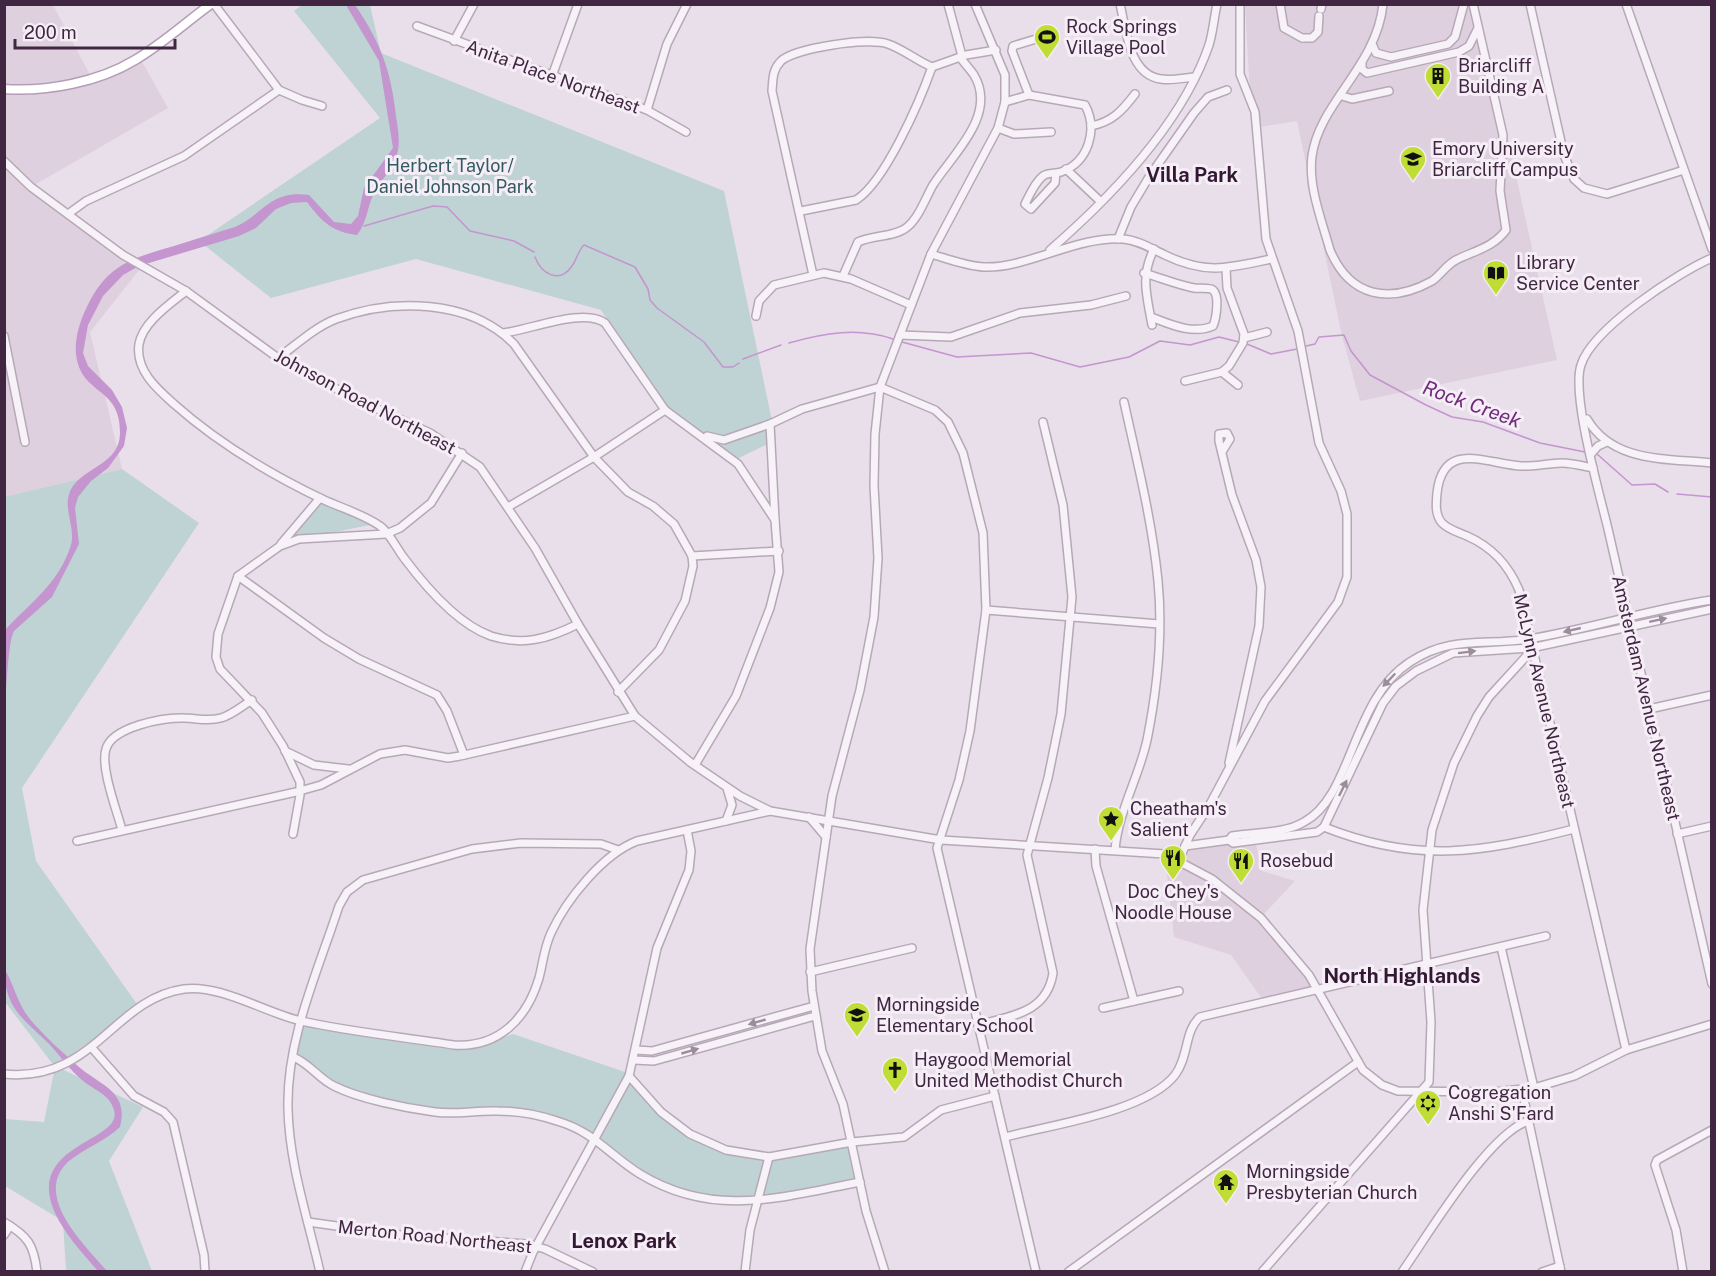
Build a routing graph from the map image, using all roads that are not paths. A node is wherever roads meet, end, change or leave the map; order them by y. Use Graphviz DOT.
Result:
graph roads {
  1 [pos="212,4"];
  2 [pos="474,4"];
  3 [pos="578,4"];
  4 [pos="687,4"];
  5 [pos="948,4"];
  6 [pos="975,4"];
  7 [pos="1120,4"];
  8 [pos="1217,4"];
  9 [pos="1240,4"];
  10 [pos="1280,4"];
  11 [pos="1383,4"];
  12 [pos="1464,4"];
  13 [pos="1473,4"];
  14 [pos="1530,4"];
  15 [pos="1626,4"];
  16 [pos="1321,10"];
  17 [pos="417,26"];
  18 [pos="1479,28"];
  19 [pos="1046,36"];
  20 [pos="454,41"];
  21 [pos="1373,45"];
  22 [pos="996,50"];
  23 [pos="961,56"];
  24 [pos="1362,63"];
  25 [pos="932,68"];
  26 [pos="1367,73"];
  27 [pos="552,76"];
  28 [pos="1194,77"];
  29 [pos="1352,80"];
  30 [pos="4,89"];
  31 [pos="279,90"];
  32 [pos="1227,90"];
  33 [pos="1389,91"];
  34 [pos="1135,94"];
  35 [pos="1029,95"];
  36 [pos="1342,96"];
  37 [pos="1005,102"];
  38 [pos="322,106"];
  39 [pos="647,110"];
  40 [pos="1091,126"];
  41 [pos="998,128"];
  42 [pos="686,132"];
  43 [pos="1051,132"];
  44 [pos="4,161"];
  45 [pos="1066,169"];
  46 [pos="1684,170"];
  47 [pos="1056,173"];
  48 [pos="1100,201"];
  49 [pos="801,211"];
  50 [pos="68,214"];
  51 [pos="1118,239"];
  52 [pos="1154,249"];
  53 [pos="1712,249"];
  54 [pos="1048,252"];
  55 [pos="931,254"];
  56 [pos="1712,258"];
  57 [pos="1271,259"];
  58 [pos="1226,269"];
  59 [pos="1144,273"];
  60 [pos="813,275"];
  61 [pos="843,276"];
  62 [pos="186,291"];
  63 [pos="1126,296"];
  64 [pos="911,305"];
  65 [pos="756,316"];
  66 [pos="1151,317"];
  67 [pos="1152,325"];
  68 [pos="525,331"];
  69 [pos="1267,332"];
  70 [pos="503,333"];
  71 [pos="900,335"];
  72 [pos="4,336"];
  73 [pos="1244,338"];
  74 [pos="521,353"];
  75 [pos="278,358"];
  76 [pos="1222,372"];
  77 [pos="1185,381"];
  78 [pos="1238,385"];
  79 [pos="880,387"];
  80 [pos="1124,402"];
  81 [pos="665,410"];
  82 [pos="1583,411"];
  83 [pos="1043,422"];
  84 [pos="770,424"];
  85 [pos="699,434"];
  86 [pos="25,442"];
  87 [pos="1608,442"];
  88 [pos="1222,452"];
  89 [pos="462,453"];
  90 [pos="1591,454"];
  91 [pos="594,457"];
  92 [pos="1712,463"];
  93 [pos="1593,468"];
  94 [pos="320,498"];
  95 [pos="508,507"];
  96 [pos="775,520"];
  97 [pos="386,534"];
  98 [pos="280,546"];
  99 [pos="779,551"];
  100 [pos="692,556"];
  101 [pos="238,576"];
  102 [pos="1712,600"];
  103 [pos="1712,609"];
  104 [pos="986,610"];
  105 [pos="1071,617"];
  106 [pos="1628,617"];
  107 [pos="578,624"];
  108 [pos="1158,624"];
  109 [pos="1630,626"];
  110 [pos="1529,639"];
  111 [pos="1507,641"];
  112 [pos="1532,649"];
  113 [pos="1506,651"];
  114 [pos="1419,657"];
  115 [pos="1424,666"];
  116 [pos="618,692"];
  117 [pos="1712,695"];
  118 [pos="252,700"];
  119 [pos="1649,709"];
  120 [pos="1367,711"];
  121 [pos="635,716"];
  122 [pos="1376,716"];
  123 [pos="285,751"];
  124 [pos="464,755"];
  125 [pos="695,765"];
  126 [pos="348,769"];
  127 [pos="1222,782"];
  128 [pos="727,789"];
  129 [pos="301,791"];
  130 [pos="1324,805"];
  131 [pos="1333,809"];
  132 [pos="770,811"];
  133 [pos="809,817"];
  134 [pos="828,820"];
  135 [pos="726,821"];
  136 [pos="1296,826"];
  137 [pos="1712,826"];
  138 [pos="1324,827"];
  139 [pos="1574,829"];
  140 [pos="122,830"];
  141 [pos="687,830"];
  142 [pos="293,834"];
  143 [pos="1677,834"];
  144 [pos="1298,835"];
  145 [pos="826,837"];
  146 [pos="941,840"];
  147 [pos="1229,840"];
  148 [pos="77,841"];
  149 [pos="1030,846"];
  150 [pos="1185,846"];
  151 [pos="1095,849"];
  152 [pos="618,850"];
  153 [pos="1115,850"];
  154 [pos="1428,852"];
  155 [pos="1179,860"];
  156 [pos="1546,936"];
  157 [pos="1501,947"];
  158 [pos="912,948"];
  159 [pos="1426,964"];
  160 [pos="810,972"];
  161 [pos="1712,984"];
  162 [pos="1317,990"];
  163 [pos="1179,991"];
  164 [pos="1134,1001"];
  165 [pos="814,1006"];
  166 [pos="1103,1008"];
  167 [pos="815,1016"];
  168 [pos="302,1021"];
  169 [pos="1712,1024"];
  170 [pos="978,1025"];
  171 [pos="728,1030"];
  172 [pos="730,1040"];
  173 [pos="92,1048"];
  174 [pos="636,1050"];
  175 [pos="1626,1050"];
  176 [pos="293,1057"];
  177 [pos="634,1060"];
  178 [pos="1358,1062"];
  179 [pos="4,1074"];
  180 [pos="629,1076"];
  181 [pos="1534,1088"];
  182 [pos="1522,1090"];
  183 [pos="1422,1092"];
  184 [pos="995,1096"];
  185 [pos="1528,1121"];
  186 [pos="1712,1130"];
  187 [pos="1005,1137"];
  188 [pos="595,1138"];
  189 [pos="852,1142"];
  190 [pos="769,1157"];
  191 [pos="860,1182"];
  192 [pos="758,1202"];
  193 [pos="308,1222"];
  194 [pos="7,1224"];
  195 [pos="4,1235"];
  196 [pos="536,1246"];
  197 [pos="1561,1269"];
  198 [pos="205,1270"];
  199 [pos="37,1272"];
  200 [pos="320,1272"];
  201 [pos="525,1272"];
  202 [pos="594,1272"];
  203 [pos="745,1272"];
  204 [pos="885,1272"];
  205 [pos="1036,1272"];
  206 [pos="1068,1272"];
  207 [pos="1262,1272"];
  208 [pos="1402,1272"];
  209 [pos="1542,1272"];
  210 [pos="1683,1272"];
  1 -- 30 [label="main road"];
  1 -- 31 [label="street"];
  2 -- 20 [label="street"];
  3 -- 27 [label="street"];
  4 -- 39 [label="street"];
  5 -- 23 [label="street"];
  6 -- 22 [label="street"];
  7 -- 28 [label="street"];
  8 -- 28 [label="street"];
  9 -- 57 [label="street"];
  10 -- 16 [label="street"];
  11 -- 21 [label="street"];
  12 -- 21 [label="street"];
  13 -- 18 [label="street"];
  14 -- 46 [label="street"];
  15 -- 46 [label="street"];
  17 -- 20 [label="street, Anita Place Northeast"];
  18 -- 26 [label="street"];
  18 -- 36 [label="street"];
  19 -- 35 [label="street"];
  20 -- 27 [label="street, Anita Place Northeast"];
  21 -- 24 [label="street"];
  22 -- 23 [label="street"];
  22 -- 37 [label="street"];
  23 -- 25 [label="street"];
  23 -- 61 [label="street"];
  24 -- 26 [label="street"];
  24 -- 29 [label="street"];
  25 -- 49 [label="street"];
  25 -- 49 [label="street"];
  26 -- 29 [label="street"];
  27 -- 39 [label="street, Anita Place Northeast"];
  28 -- 48 [label="street"];
  29 -- 36 [label="street"];
  31 -- 38 [label="street"];
  31 -- 50 [label="street"];
  32 -- 51 [label="street"];
  33 -- 36 [label="street"];
  34 -- 40 [label="street"];
  35 -- 37 [label="street"];
  35 -- 40 [label="street"];
  37 -- 41 [label="street"];
  39 -- 42 [label="street, Anita Place Northeast"];
  40 -- 45 [label="street"];
  41 -- 43 [label="street"];
  41 -- 55 [label="street"];
  44 -- 50 [label="street, Johnson Road Northeast"];
  45 -- 47 [label="street"];
  45 -- 48 [label="street"];
  46 -- 53 [label="street"];
  47 -- 47 [label="street"];
  48 -- 54 [label="street"];
  49 -- 60 [label="street"];
  50 -- 62 [label="street, Johnson Road Northeast"];
  51 -- 52 [label="street"];
  51 -- 54 [label="street"];
  52 -- 58 [label="street"];
  52 -- 59 [label="street"];
  54 -- 55 [label="street"];
  55 -- 64 [label="street"];
  56 -- 82 [label="street, Amsterdam Avenue Northeast"];
  57 -- 58 [label="street"];
  57 -- 127 [label="street"];
  58 -- 73 [label="street"];
  59 -- 66 [label="street"];
  59 -- 66 [label="street"];
  60 -- 61 [label="street"];
  60 -- 65 [label="street"];
  61 -- 64 [label="street"];
  62 -- 75 [label="street, Johnson Road Northeast"];
  62 -- 94 [label="street"];
  63 -- 71 [label="street"];
  64 -- 71 [label="street"];
  66 -- 67 [label="street"];
  68 -- 70 [label="street"];
  68 -- 74 [label="street"];
  68 -- 81 [label="street"];
  69 -- 73 [label="street"];
  70 -- 74 [label="street"];
  70 -- 75 [label="street"];
  71 -- 79 [label="street"];
  72 -- 86 [label="street"];
  73 -- 76 [label="street"];
  74 -- 91 [label="street"];
  75 -- 89 [label="street, Johnson Road Northeast"];
  76 -- 77 [label="street"];
  76 -- 78 [label="street"];
  79 -- 84 [label="street"];
  79 -- 104 [label="street"];
  79 -- 134 [label="street"];
  80 -- 108 [label="street"];
  81 -- 85 [label="street"];
  81 -- 91 [label="street"];
  82 -- 87 [label="street"];
  82 -- 90 [label="street, Amsterdam Avenue Northeast"];
  83 -- 105 [label="street"];
  84 -- 85 [label="street"];
  84 -- 96 [label="street"];
  85 -- 96 [label="street"];
  87 -- 90 [label="street"];
  87 -- 92 [label="street"];
  88 -- 127 [label="street"];
  89 -- 95 [label="street, Johnson Road Northeast"];
  89 -- 97 [label="street"];
  90 -- 93 [label="street, Amsterdam Avenue Northeast"];
  91 -- 95 [label="street"];
  91 -- 100 [label="street"];
  93 -- 106 [label="street, Amsterdam Avenue Northeast"];
  93 -- 110 [label="street, McLynn Avenue Northeast"];
  94 -- 97 [label="street"];
  94 -- 98 [label="street"];
  95 -- 107 [label="street, Johnson Road Northeast"];
  96 -- 99 [label="street"];
  97 -- 98 [label="street"];
  97 -- 107 [label="street"];
  98 -- 101 [label="street"];
  99 -- 100 [label="street"];
  99 -- 125 [label="street"];
  100 -- 116 [label="street"];
  101 -- 118 [label="street"];
  101 -- 124 [label="street"];
  102 -- 106 [label="street"];
  109 -- 103 [label="street, one-way"];
  104 -- 105 [label="street"];
  104 -- 146 [label="street"];
  105 -- 108 [label="street"];
  105 -- 149 [label="street"];
  106 -- 109 [label="street, Amsterdam Avenue Northeast"];
  106 -- 110 [label="street, one-way"];
  107 -- 116 [label="street, Johnson Road Northeast"];
  108 -- 153 [label="street"];
  109 -- 112 [label="street"];
  109 -- 119 [label="street, Amsterdam Avenue Northeast"];
  110 -- 111 [label="street"];
  110 -- 112 [label="street, McLynn Avenue Northeast"];
  111 -- 113 [label="street"];
  111 -- 114 [label="street"];
  112 -- 113 [label="street"];
  112 -- 139 [label="street, McLynn Avenue Northeast"];
  112 -- 154 [label="street"];
  115 -- 113 [label="street, one-way"];
  114 -- 115 [label="street"];
  114 -- 120 [label="street, one-way"];
  115 -- 122 [label="street"];
  116 -- 121 [label="street, Johnson Road Northeast"];
  117 -- 119 [label="street"];
  118 -- 123 [label="street"];
  118 -- 140 [label="street"];
  119 -- 143 [label="street, Amsterdam Avenue Northeast"];
  120 -- 122 [label="street"];
  120 -- 130 [label="street"];
  121 -- 124 [label="street"];
  121 -- 125 [label="street, Johnson Road Northeast"];
  131 -- 122 [label="street, one-way"];
  123 -- 126 [label="street"];
  123 -- 129 [label="street"];
  124 -- 126 [label="street"];
  125 -- 128 [label="street, Johnson Road Northeast"];
  126 -- 129 [label="street"];
  127 -- 150 [label="street"];
  128 -- 132 [label="street, Johnson Road Northeast"];
  128 -- 135 [label="street"];
  129 -- 140 [label="street"];
  129 -- 142 [label="street"];
  130 -- 131 [label="street"];
  130 -- 136 [label="street"];
  131 -- 138 [label="street"];
  132 -- 133 [label="street, Johnson Road Northeast"];
  132 -- 135 [label="street"];
  133 -- 134 [label="street, Johnson Road Northeast"];
  133 -- 145 [label="street"];
  134 -- 145 [label="street"];
  134 -- 146 [label="street, Johnson Road Northeast"];
  135 -- 141 [label="street"];
  136 -- 144 [label="street"];
  136 -- 147 [label="street"];
  137 -- 143 [label="street"];
  138 -- 144 [label="street"];
  138 -- 154 [label="street"];
  139 -- 154 [label="street"];
  139 -- 175 [label="street, McLynn Avenue Northeast"];
  140 -- 148 [label="street"];
  141 -- 152 [label="street"];
  141 -- 174 [label="street"];
  143 -- 161 [label="street, Amsterdam Avenue Northeast"];
  144 -- 147 [label="street"];
  145 -- 160 [label="street"];
  146 -- 149 [label="street, Johnson Road Northeast"];
  146 -- 170 [label="street"];
  147 -- 150 [label="street"];
  149 -- 151 [label="street, Johnson Road Northeast"];
  149 -- 170 [label="street"];
  150 -- 155 [label="street"];
  151 -- 153 [label="street, Johnson Road Northeast"];
  151 -- 164 [label="street"];
  152 -- 168 [label="street"];
  152 -- 168 [label="street"];
  153 -- 155 [label="street, Johnson Road Northeast"];
  154 -- 159 [label="street"];
  155 -- 162 [label="street, Johnson Road Northeast"];
  156 -- 157 [label="street"];
  157 -- 159 [label="street"];
  157 -- 181 [label="street"];
  158 -- 160 [label="street"];
  159 -- 162 [label="street"];
  159 -- 183 [label="street"];
  160 -- 165 [label="street"];
  162 -- 178 [label="street, Johnson Road Northeast"];
  162 -- 187 [label="street"];
  163 -- 164 [label="street"];
  164 -- 166 [label="street"];
  165 -- 167 [label="street"];
  165 -- 171 [label="street, one-way"];
  167 -- 172 [label="street"];
  167 -- 189 [label="street"];
  168 -- 173 [label="street"];
  168 -- 176 [label="street"];
  169 -- 175 [label="street, Johnson Road Northeast"];
  170 -- 184 [label="street"];
  171 -- 172 [label="street"];
  171 -- 174 [label="street"];
  177 -- 172 [label="street, one-way"];
  173 -- 179 [label="street"];
  173 -- 198 [label="street"];
  174 -- 177 [label="street"];
  175 -- 181 [label="street, Johnson Road Northeast"];
  176 -- 188 [label="street"];
  176 -- 193 [label="street"];
  177 -- 180 [label="street"];
  178 -- 183 [label="street, Johnson Road Northeast"];
  178 -- 206 [label="street"];
  180 -- 188 [label="street"];
  180 -- 190 [label="street"];
  181 -- 182 [label="street, Johnson Road Northeast"];
  182 -- 183 [label="street, Johnson Road Northeast"];
  182 -- 185 [label="street"];
  183 -- 207 [label="street"];
  184 -- 187 [label="street"];
  184 -- 189 [label="street"];
  185 -- 197 [label="street"];
  185 -- 208 [label="street"];
  186 -- 210 [label="street"];
  187 -- 205 [label="street"];
  188 -- 192 [label="street"];
  188 -- 196 [label="street"];
  189 -- 190 [label="street"];
  189 -- 191 [label="street"];
  190 -- 192 [label="street"];
  191 -- 192 [label="street"];
  191 -- 204 [label="street"];
  192 -- 203 [label="street"];
  193 -- 196 [label="street, Merton Road Northeast"];
  193 -- 200 [label="street"];
  194 -- 195 [label="street"];
  194 -- 199 [label="street"];
  196 -- 201 [label="street"];
  196 -- 202 [label="street, Merton Road Northeast"];
  197 -- 209 [label="street"];
}
